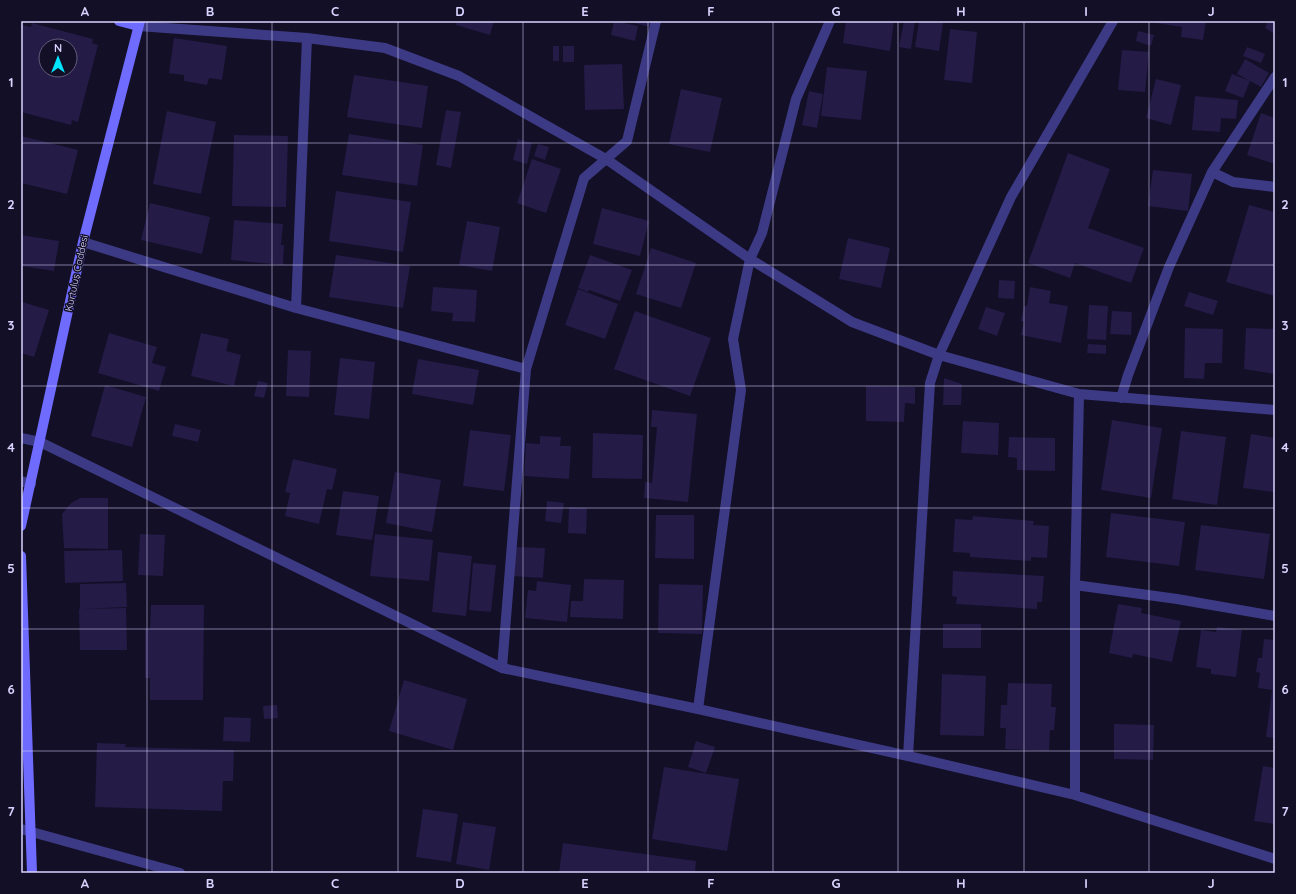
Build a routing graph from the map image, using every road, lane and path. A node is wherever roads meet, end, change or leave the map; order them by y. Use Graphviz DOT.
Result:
graph roads {
  1 [pos="119,21"];
  2 [pos="656,21"];
  3 [pos="830,21"];
  4 [pos="1113,21"];
  5 [pos="139,24"];
  6 [pos="307,38"];
  7 [pos="1275,77"];
  8 [pos="606,159"];
  9 [pos="1212,172"];
  10 [pos="1275,187"];
  11 [pos="83,242"];
  12 [pos="750,259"];
  13 [pos="296,308"];
  14 [pos="939,355"];
  15 [pos="526,369"];
  16 [pos="1079,394"];
  17 [pos="1121,398"];
  18 [pos="1275,410"];
  19 [pos="21,438"];
  20 [pos="40,442"];
  21 [pos="26,482"];
  22 [pos="21,526"];
  23 [pos="21,556"];
  24 [pos="1075,585"];
  25 [pos="1275,616"];
  26 [pos="502,668"];
  27 [pos="698,709"];
  28 [pos="908,756"];
  29 [pos="1075,795"];
  30 [pos="26,830"];
  31 [pos="1275,859"];
  32 [pos="32,873"];
  33 [pos="180,873"];
  1 -- 5 [label="main road"];
  2 -- 8 [label="street"];
  3 -- 12 [label="street"];
  4 -- 14 [label="street"];
  5 -- 6 [label="street"];
  5 -- 11 [label="main road, Kurtuluş Caddesi"];
  6 -- 8 [label="street"];
  6 -- 13 [label="street"];
  7 -- 9 [label="street"];
  8 -- 12 [label="street"];
  8 -- 15 [label="street"];
  9 -- 10 [label="street"];
  9 -- 17 [label="street"];
  11 -- 13 [label="street"];
  11 -- 20 [label="main road, Kurtuluş Caddesi"];
  12 -- 14 [label="street"];
  12 -- 27 [label="street"];
  13 -- 15 [label="street"];
  14 -- 16 [label="street"];
  14 -- 28 [label="street"];
  15 -- 26 [label="street"];
  16 -- 17 [label="street"];
  16 -- 24 [label="street"];
  17 -- 18 [label="street"];
  19 -- 20 [label="street"];
  20 -- 21 [label="main road, Kurtuluş Caddesi"];
  20 -- 26 [label="street"];
  21 -- 22 [label="main road, Kurtuluş Caddesi"];
  23 -- 30 [label="main road"];
  24 -- 25 [label="street"];
  24 -- 29 [label="street"];
  26 -- 27 [label="street"];
  27 -- 28 [label="street"];
  28 -- 29 [label="street"];
  29 -- 31 [label="street"];
  30 -- 32 [label="main road"];
  30 -- 33 [label="street"];
}
